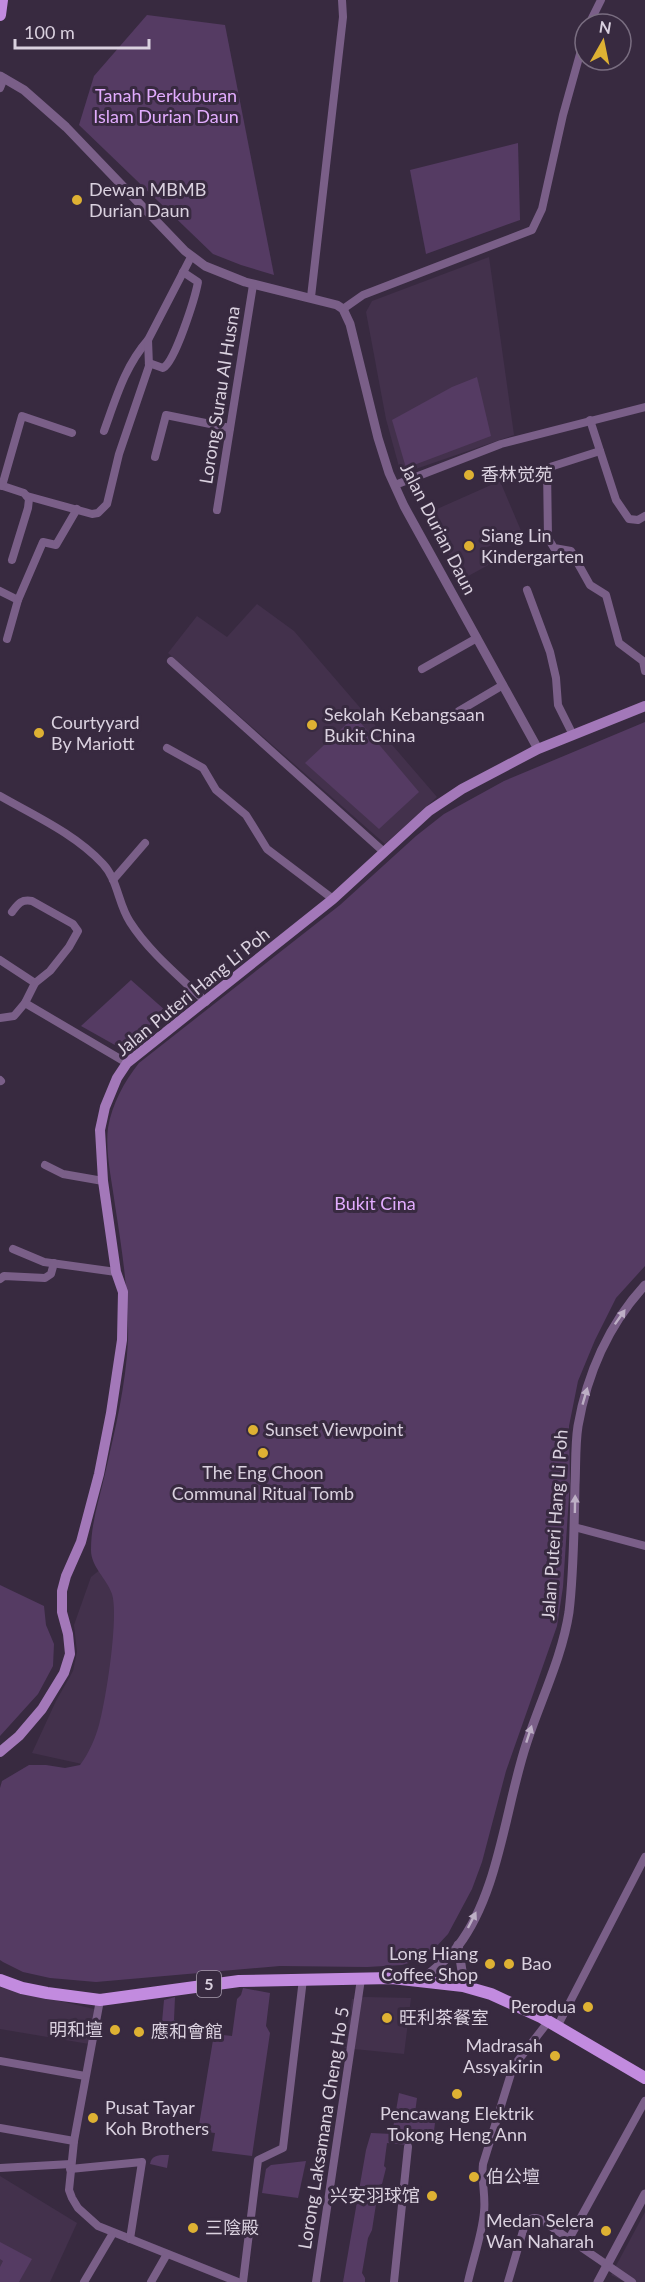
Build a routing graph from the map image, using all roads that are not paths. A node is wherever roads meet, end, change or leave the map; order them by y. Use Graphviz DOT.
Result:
graph roads {
  1 [pos="2,0"];
  2 [pos="342,0"];
  3 [pos="0,15"];
  4 [pos="575,72"];
  5 [pos="2,77"];
  6 [pos="0,88"];
  7 [pos="191,257"];
  8 [pos="183,272"];
  9 [pos="253,285"];
  10 [pos="311,297"];
  11 [pos="343,309"];
  12 [pos="148,339"];
  13 [pos="149,363"];
  14 [pos="645,407"];
  15 [pos="590,420"];
  16 [pos="230,428"];
  17 [pos="104,431"];
  18 [pos="72,433"];
  19 [pos="600,450"];
  20 [pos="155,457"];
  21 [pos="395,484"];
  22 [pos="1,485"];
  23 [pos="27,496"];
  24 [pos="77,509"];
  25 [pos="217,510"];
  26 [pos="645,516"];
  27 [pos="12,560"];
  28 [pos="527,590"];
  29 [pos="0,591"];
  30 [pos="18,600"];
  31 [pos="477,638"];
  32 [pos="7,639"];
  33 [pos="171,661"];
  34 [pos="422,669"];
  35 [pos="645,671"];
  36 [pos="502,685"];
  37 [pos="645,706"];
  38 [pos="459,711"];
  39 [pos="573,735"];
  40 [pos="167,748"];
  41 [pos="538,749"];
  42 [pos="0,796"];
  43 [pos="145,843"];
  44 [pos="384,852"];
  45 [pos="113,880"];
  46 [pos="333,899"];
  47 [pos="12,912"];
  48 [pos="0,960"];
  49 [pos="35,983"];
  50 [pos="206,1002"];
  51 [pos="25,1003"];
  52 [pos="0,1018"];
  53 [pos="127,1063"];
  54 [pos="45,1166"];
  55 [pos="103,1181"];
  56 [pos="13,1249"];
  57 [pos="54,1263"];
  58 [pos="116,1272"];
  59 [pos="0,1279"];
  60 [pos="645,1285"];
  61 [pos="574,1527"];
  62 [pos="645,1546"];
  63 [pos="0,1752"];
  64 [pos="645,1857"];
  65 [pos="458,1945"];
  66 [pos="303,1979"];
  67 [pos="361,1979"];
  68 [pos="0,1980"];
  69 [pos="421,1980"];
  70 [pos="469,1987"];
  71 [pos="100,2000"];
  72 [pos="552,2024"];
  73 [pos="0,2061"];
  74 [pos="85,2076"];
  75 [pos="645,2078"];
  76 [pos="645,2101"];
  77 [pos="0,2128"];
  78 [pos="74,2141"];
  79 [pos="408,2147"];
  80 [pos="71,2167"];
  81 [pos="0,2168"];
  82 [pos="645,2194"];
  83 [pos="113,2233"];
  84 [pos="130,2239"];
  85 [pos="569,2239"];
  86 [pos="168,2254"];
  87 [pos="606,2266"];
  88 [pos="216,2278"];
  89 [pos="84,2282"];
  90 [pos="151,2282"];
  91 [pos="238,2282"];
  92 [pos="243,2282"];
  93 [pos="316,2282"];
  94 [pos="394,2282"];
  95 [pos="468,2282"];
  96 [pos="508,2282"];
  97 [pos="598,2282"];
  98 [pos="632,2282"];
  1 -- 3 [label="main road"];
  2 -- 10 [label="street"];
  4 -- 11 [label="street"];
  5 -- 6 [label="street"];
  5 -- 7 [label="street"];
  7 -- 8 [label="street"];
  7 -- 9 [label="street"];
  8 -- 12 [label="street"];
  8 -- 13 [label="street"];
  9 -- 10 [label="street"];
  9 -- 16 [label="street, Lorong Surau Al Husna"];
  10 -- 11 [label="street"];
  11 -- 21 [label="street, Jalan Durian Daun"];
  12 -- 13 [label="street"];
  12 -- 17 [label="street"];
  13 -- 24 [label="street"];
  14 -- 15 [label="street"];
  15 -- 19 [label="street"];
  15 -- 21 [label="street"];
  16 -- 20 [label="street"];
  16 -- 25 [label="street, Lorong Surau Al Husna"];
  18 -- 22 [label="street"];
  19 -- 26 [label="street"];
  19 -- 35 [label="street"];
  21 -- 31 [label="street, Jalan Durian Daun"];
  22 -- 23 [label="street"];
  23 -- 24 [label="street"];
  23 -- 27 [label="street"];
  24 -- 30 [label="street"];
  28 -- 39 [label="street"];
  29 -- 30 [label="street"];
  30 -- 32 [label="street"];
  31 -- 34 [label="street"];
  31 -- 36 [label="street, Jalan Durian Daun"];
  33 -- 44 [label="street"];
  36 -- 38 [label="street"];
  36 -- 41 [label="street, Jalan Durian Daun"];
  37 -- 39 [label="main road, Jalan Puteri Hang Li Poh"];
  39 -- 41 [label="main road, Jalan Puteri Hang Li Poh"];
  40 -- 46 [label="street"];
  41 -- 44 [label="main road, Jalan Puteri Hang Li Poh"];
  42 -- 45 [label="street"];
  43 -- 45 [label="street"];
  44 -- 46 [label="main road, Jalan Puteri Hang Li Poh"];
  45 -- 50 [label="street"];
  46 -- 50 [label="main road, Jalan Puteri Hang Li Poh"];
  47 -- 49 [label="street"];
  48 -- 49 [label="street"];
  49 -- 51 [label="street"];
  50 -- 53 [label="main road, Jalan Puteri Hang Li Poh"];
  51 -- 52 [label="street"];
  51 -- 53 [label="street"];
  53 -- 55 [label="main road, Jalan Puteri Hang Li Poh"];
  54 -- 55 [label="street"];
  55 -- 58 [label="main road, Jalan Puteri Hang Li Poh"];
  56 -- 57 [label="street"];
  57 -- 58 [label="street"];
  57 -- 59 [label="street"];
  58 -- 63 [label="main road, Jalan Puteri Hang Li Poh"];
  61 -- 60 [label="street, Jalan Puteri Hang Li Poh, one-way"];
  61 -- 62 [label="street"];
  65 -- 61 [label="street, Jalan Puteri Hang Li Poh, one-way"];
  64 -- 72 [label="street"];
  65 -- 69 [label="street, Jalan Puteri Hang Li Poh"];
  65 -- 70 [label="street"];
  66 -- 67 [label="main road, 5"];
  66 -- 71 [label="main road, 5"];
  66 -- 92 [label="street"];
  67 -- 69 [label="main road, 5"];
  67 -- 93 [label="street, Lorong Laksamana Cheng Ho 5"];
  68 -- 71 [label="main road, 5"];
  69 -- 70 [label="main road, 5"];
  70 -- 72 [label="main road, 5"];
  71 -- 74 [label="street"];
  72 -- 75 [label="main road, 5"];
  72 -- 95 [label="street"];
  73 -- 74 [label="street"];
  74 -- 78 [label="street"];
  76 -- 85 [label="street"];
  77 -- 78 [label="street"];
  78 -- 80 [label="street"];
  79 -- 94 [label="street"];
  80 -- 81 [label="street"];
  80 -- 83 [label="street"];
  80 -- 84 [label="street"];
  82 -- 87 [label="street"];
  83 -- 84 [label="street"];
  83 -- 89 [label="street"];
  84 -- 86 [label="street"];
  85 -- 87 [label="street"];
  85 -- 96 [label="street"];
  86 -- 88 [label="street"];
  86 -- 90 [label="street"];
  87 -- 97 [label="street"];
  87 -- 98 [label="street"];
  88 -- 91 [label="street"];
}
